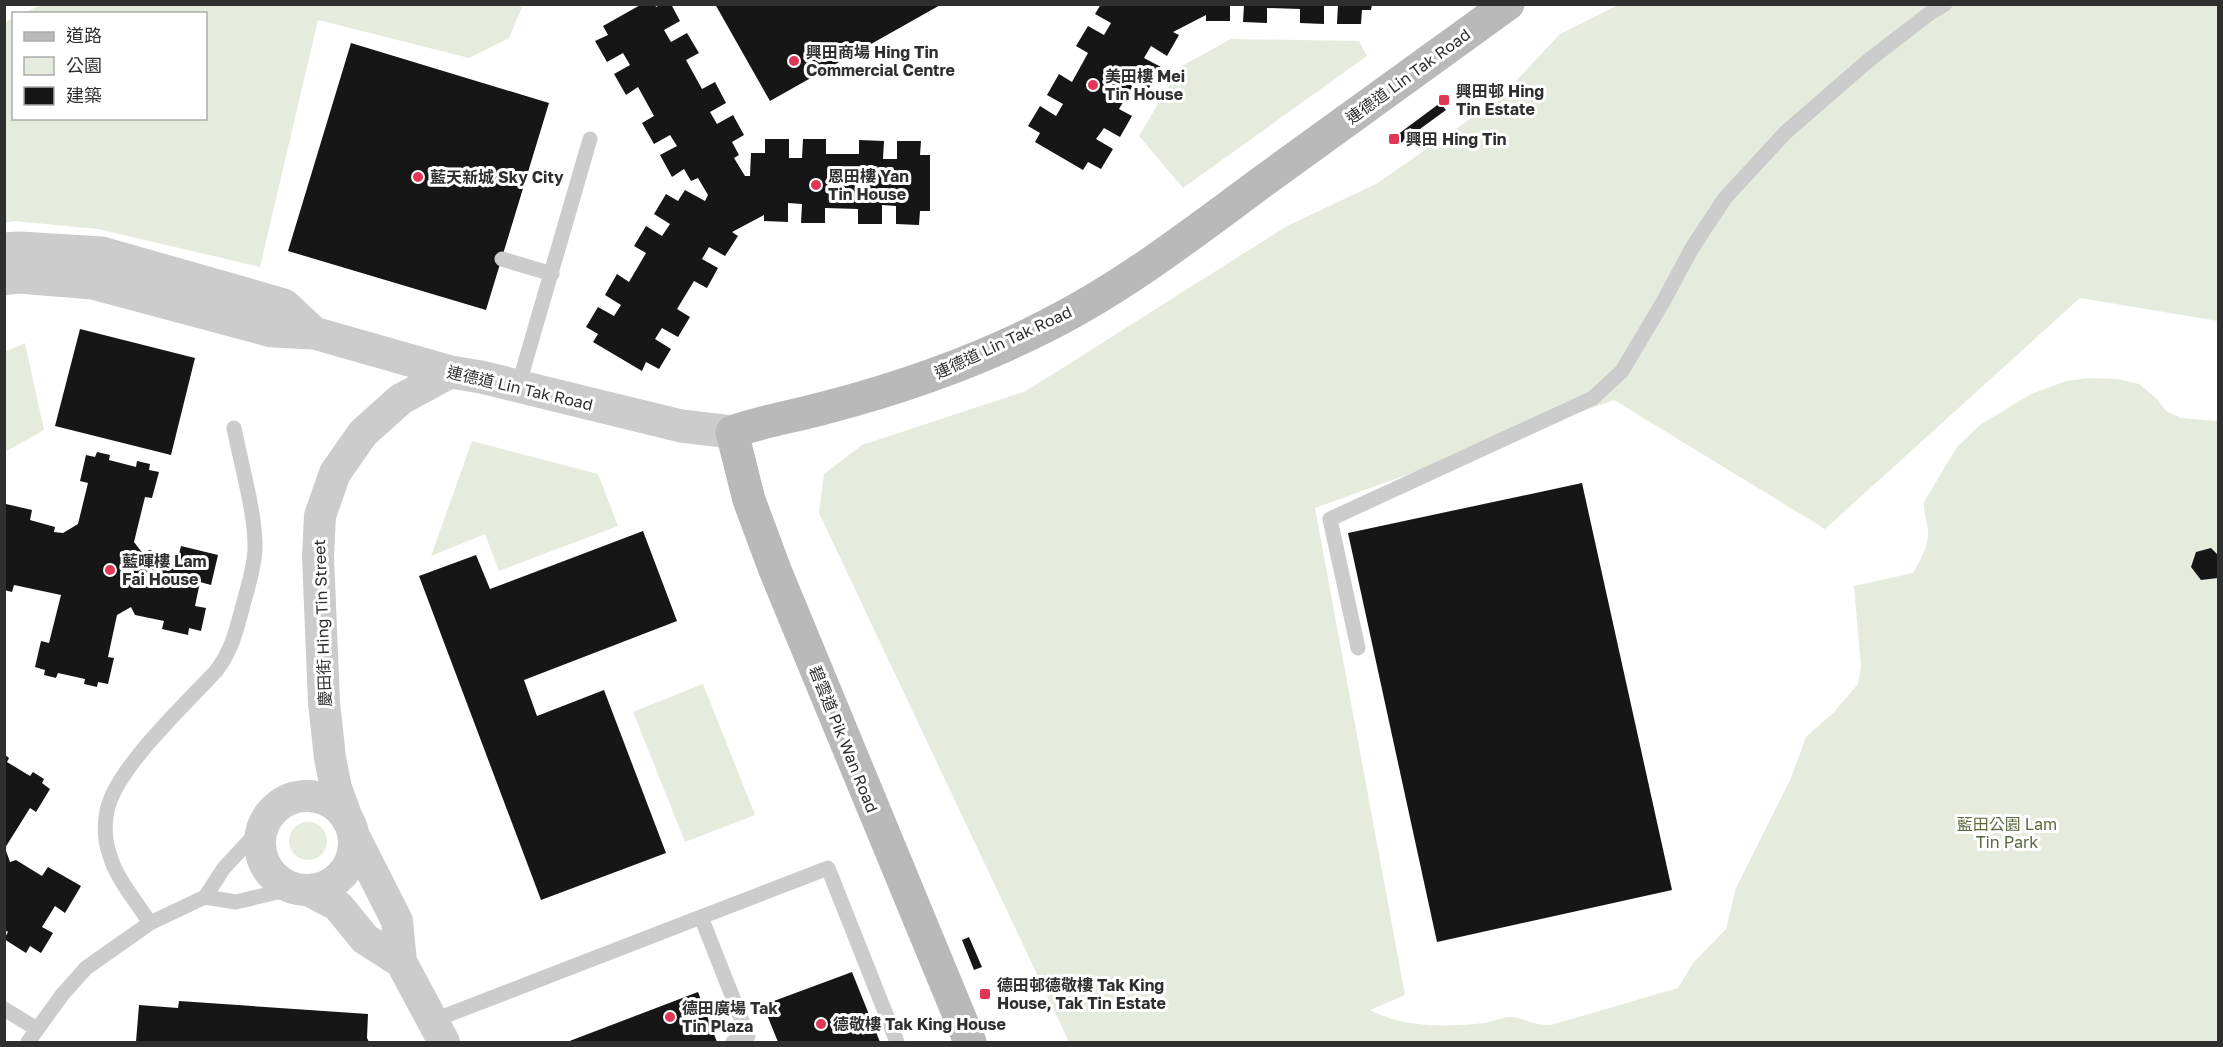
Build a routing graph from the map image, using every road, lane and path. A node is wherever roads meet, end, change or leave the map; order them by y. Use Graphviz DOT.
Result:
graph roads {
  1 [pos="1508,4"];
  2 [pos="1945,4"];
  3 [pos="590,139"];
  4 [pos="4,249"];
  5 [pos="502,259"];
  6 [pos="552,274"];
  7 [pos="4,279"];
  8 [pos="314,333"];
  9 [pos="451,372"];
  10 [pos="518,387"];
  11 [pos="234,428"];
  12 [pos="732,432"];
  13 [pos="1358,648"];
  14 [pos="262,827"];
  15 [pos="351,827"];
  16 [pos="301,889"];
  17 [pos="205,897"];
  18 [pos="701,917"];
  19 [pos="150,923"];
  20 [pos="401,962"];
  21 [pos="4,1009"];
  22 [pos="37,1029"];
  23 [pos="438,1032"];
  24 [pos="28,1042"];
  25 [pos="733,1042"];
  26 [pos="897,1042"];
  27 [pos="970,1042"];
  1 -- 12 [label="main road, 連德道 Lin Tak Road"];
  2 -- 13 [label="lane"];
  3 -- 6 [label="lane"];
  4 -- 8 [label="street, 連德道 Lin Tak Road"];
  5 -- 6 [label="lane"];
  6 -- 10 [label="lane"];
  7 -- 8 [label="street, 連德道 Lin Tak Road"];
  8 -- 9 [label="street, 連德道 Lin Tak Road"];
  9 -- 10 [label="street, 連德道 Lin Tak Road"];
  9 -- 15 [label="street, 慶田街 Hing Tin Street"];
  10 -- 12 [label="street, 連德道 Lin Tak Road"];
  11 -- 19 [label="lane"];
  12 -- 27 [label="main road, 碧雲道 Pik Wan Road"];
  14 -- 15 [label="street, 慶田街 Hing Tin Street"];
  14 -- 16 [label="street, 慶田街 Hing Tin Street"];
  14 -- 17 [label="lane"];
  15 -- 16 [label="street"];
  15 -- 20 [label="street, 慶田街 Hing Tin Street"];
  16 -- 17 [label="lane"];
  16 -- 20 [label="street, 慶田街 Hing Tin Street"];
  17 -- 19 [label="lane"];
  18 -- 23 [label="lane"];
  18 -- 25 [label="lane"];
  18 -- 26 [label="lane"];
  19 -- 22 [label="lane"];
  20 -- 23 [label="street, 慶田街 Hing Tin Street"];
  21 -- 22 [label="lane"];
  22 -- 24 [label="lane"];
}
